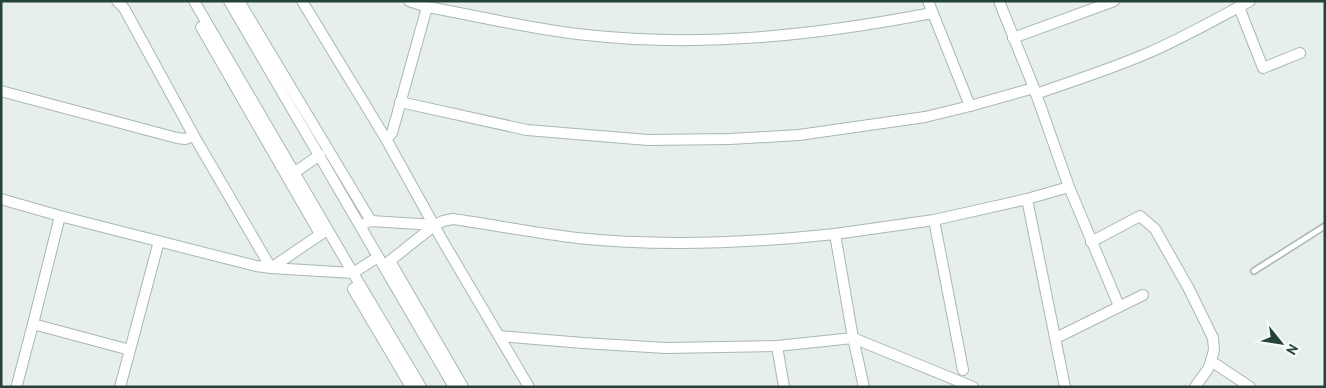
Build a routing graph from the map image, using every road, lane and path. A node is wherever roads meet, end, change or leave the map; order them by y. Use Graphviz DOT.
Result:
graph roads {
  1 [pos="117,1"];
  2 [pos="187,1"];
  3 [pos="194,1"];
  4 [pos="229,1"];
  5 [pos="239,1"];
  6 [pos="302,1"];
  7 [pos="409,1"];
  8 [pos="928,1"];
  9 [pos="999,1"];
  10 [pos="1114,1"];
  11 [pos="1250,1"];
  12 [pos="434,5"];
  13 [pos="1239,7"];
  14 [pos="932,13"];
  15 [pos="1013,38"];
  16 [pos="1300,53"];
  17 [pos="1,91"];
  18 [pos="1035,91"];
  19 [pos="400,102"];
  20 [pos="970,106"];
  21 [pos="194,136"];
  22 [pos="386,139"];
  23 [pos="320,155"];
  24 [pos="295,172"];
  25 [pos="1069,187"];
  26 [pos="1,198"];
  27 [pos="1027,199"];
  28 [pos="60,216"];
  29 [pos="934,220"];
  30 [pos="371,221"];
  31 [pos="435,225"];
  32 [pos="360,226"];
  33 [pos="1325,226"];
  34 [pos="324,232"];
  35 [pos="835,234"];
  36 [pos="159,241"];
  37 [pos="1091,242"];
  38 [pos="378,257"];
  39 [pos="387,264"];
  40 [pos="271,268"];
  41 [pos="1254,271"];
  42 [pos="353,273"];
  43 [pos="359,285"];
  44 [pos="1143,295"];
  45 [pos="1119,306"];
  46 [pos="33,324"];
  47 [pos="499,336"];
  48 [pos="853,338"];
  49 [pos="1056,338"];
  50 [pos="777,346"];
  51 [pos="130,350"];
  52 [pos="1211,361"];
  53 [pos="963,370"];
  54 [pos="17,385"];
  55 [pos="120,387"];
  56 [pos="411,387"];
  57 [pos="421,387"];
  58 [pos="454,387"];
  59 [pos="463,387"];
  60 [pos="529,387"];
  61 [pos="784,387"];
  62 [pos="864,387"];
  63 [pos="973,387"];
  64 [pos="1065,387"];
  65 [pos="1195,387"];
  66 [pos="1250,387"];
  1 -- 21 [label="street"];
  2 -- 34 [label="street"];
  3 -- 24 [label="street"];
  4 -- 23 [label="street"];
  5 -- 30 [label="street"];
  6 -- 22 [label="street"];
  7 -- 12 [label="street"];
  8 -- 14 [label="street"];
  9 -- 15 [label="street"];
  10 -- 15 [label="street"];
  11 -- 13 [label="street"];
  12 -- 14 [label="street"];
  12 -- 19 [label="street"];
  13 -- 16 [label="street"];
  13 -- 18 [label="street"];
  14 -- 20 [label="street"];
  15 -- 18 [label="street"];
  17 -- 21 [label="street"];
  18 -- 20 [label="street"];
  18 -- 25 [label="street"];
  19 -- 20 [label="street"];
  19 -- 22 [label="street"];
  21 -- 40 [label="street"];
  22 -- 31 [label="street"];
  23 -- 24 [label="street"];
  23 -- 32 [label="street"];
  24 -- 34 [label="street"];
  25 -- 27 [label="street"];
  25 -- 37 [label="street"];
  26 -- 28 [label="street"];
  27 -- 29 [label="street"];
  27 -- 49 [label="street"];
  28 -- 36 [label="street"];
  28 -- 46 [label="street"];
  29 -- 35 [label="street"];
  29 -- 53 [label="street"];
  30 -- 31 [label="street"];
  30 -- 32 [label="street"];
  31 -- 35 [label="street"];
  31 -- 39 [label="street"];
  31 -- 47 [label="street"];
  32 -- 38 [label="street"];
  33 -- 41 [label="lane"];
  34 -- 40 [label="street"];
  34 -- 42 [label="street"];
  35 -- 48 [label="street"];
  36 -- 40 [label="street"];
  36 -- 51 [label="street"];
  37 -- 45 [label="street"];
  37 -- 52 [label="street"];
  38 -- 39 [label="street"];
  38 -- 42 [label="street"];
  39 -- 58 [label="street"];
  39 -- 59 [label="street"];
  40 -- 42 [label="street"];
  42 -- 43 [label="street"];
  43 -- 56 [label="street"];
  43 -- 57 [label="street"];
  44 -- 45 [label="street"];
  45 -- 49 [label="street"];
  46 -- 51 [label="street"];
  46 -- 54 [label="street"];
  47 -- 50 [label="street"];
  47 -- 60 [label="street"];
  48 -- 50 [label="street"];
  48 -- 62 [label="street"];
  48 -- 63 [label="street"];
  49 -- 64 [label="street"];
  50 -- 61 [label="street"];
  51 -- 55 [label="street"];
  52 -- 65 [label="street"];
  52 -- 66 [label="street"];
}
